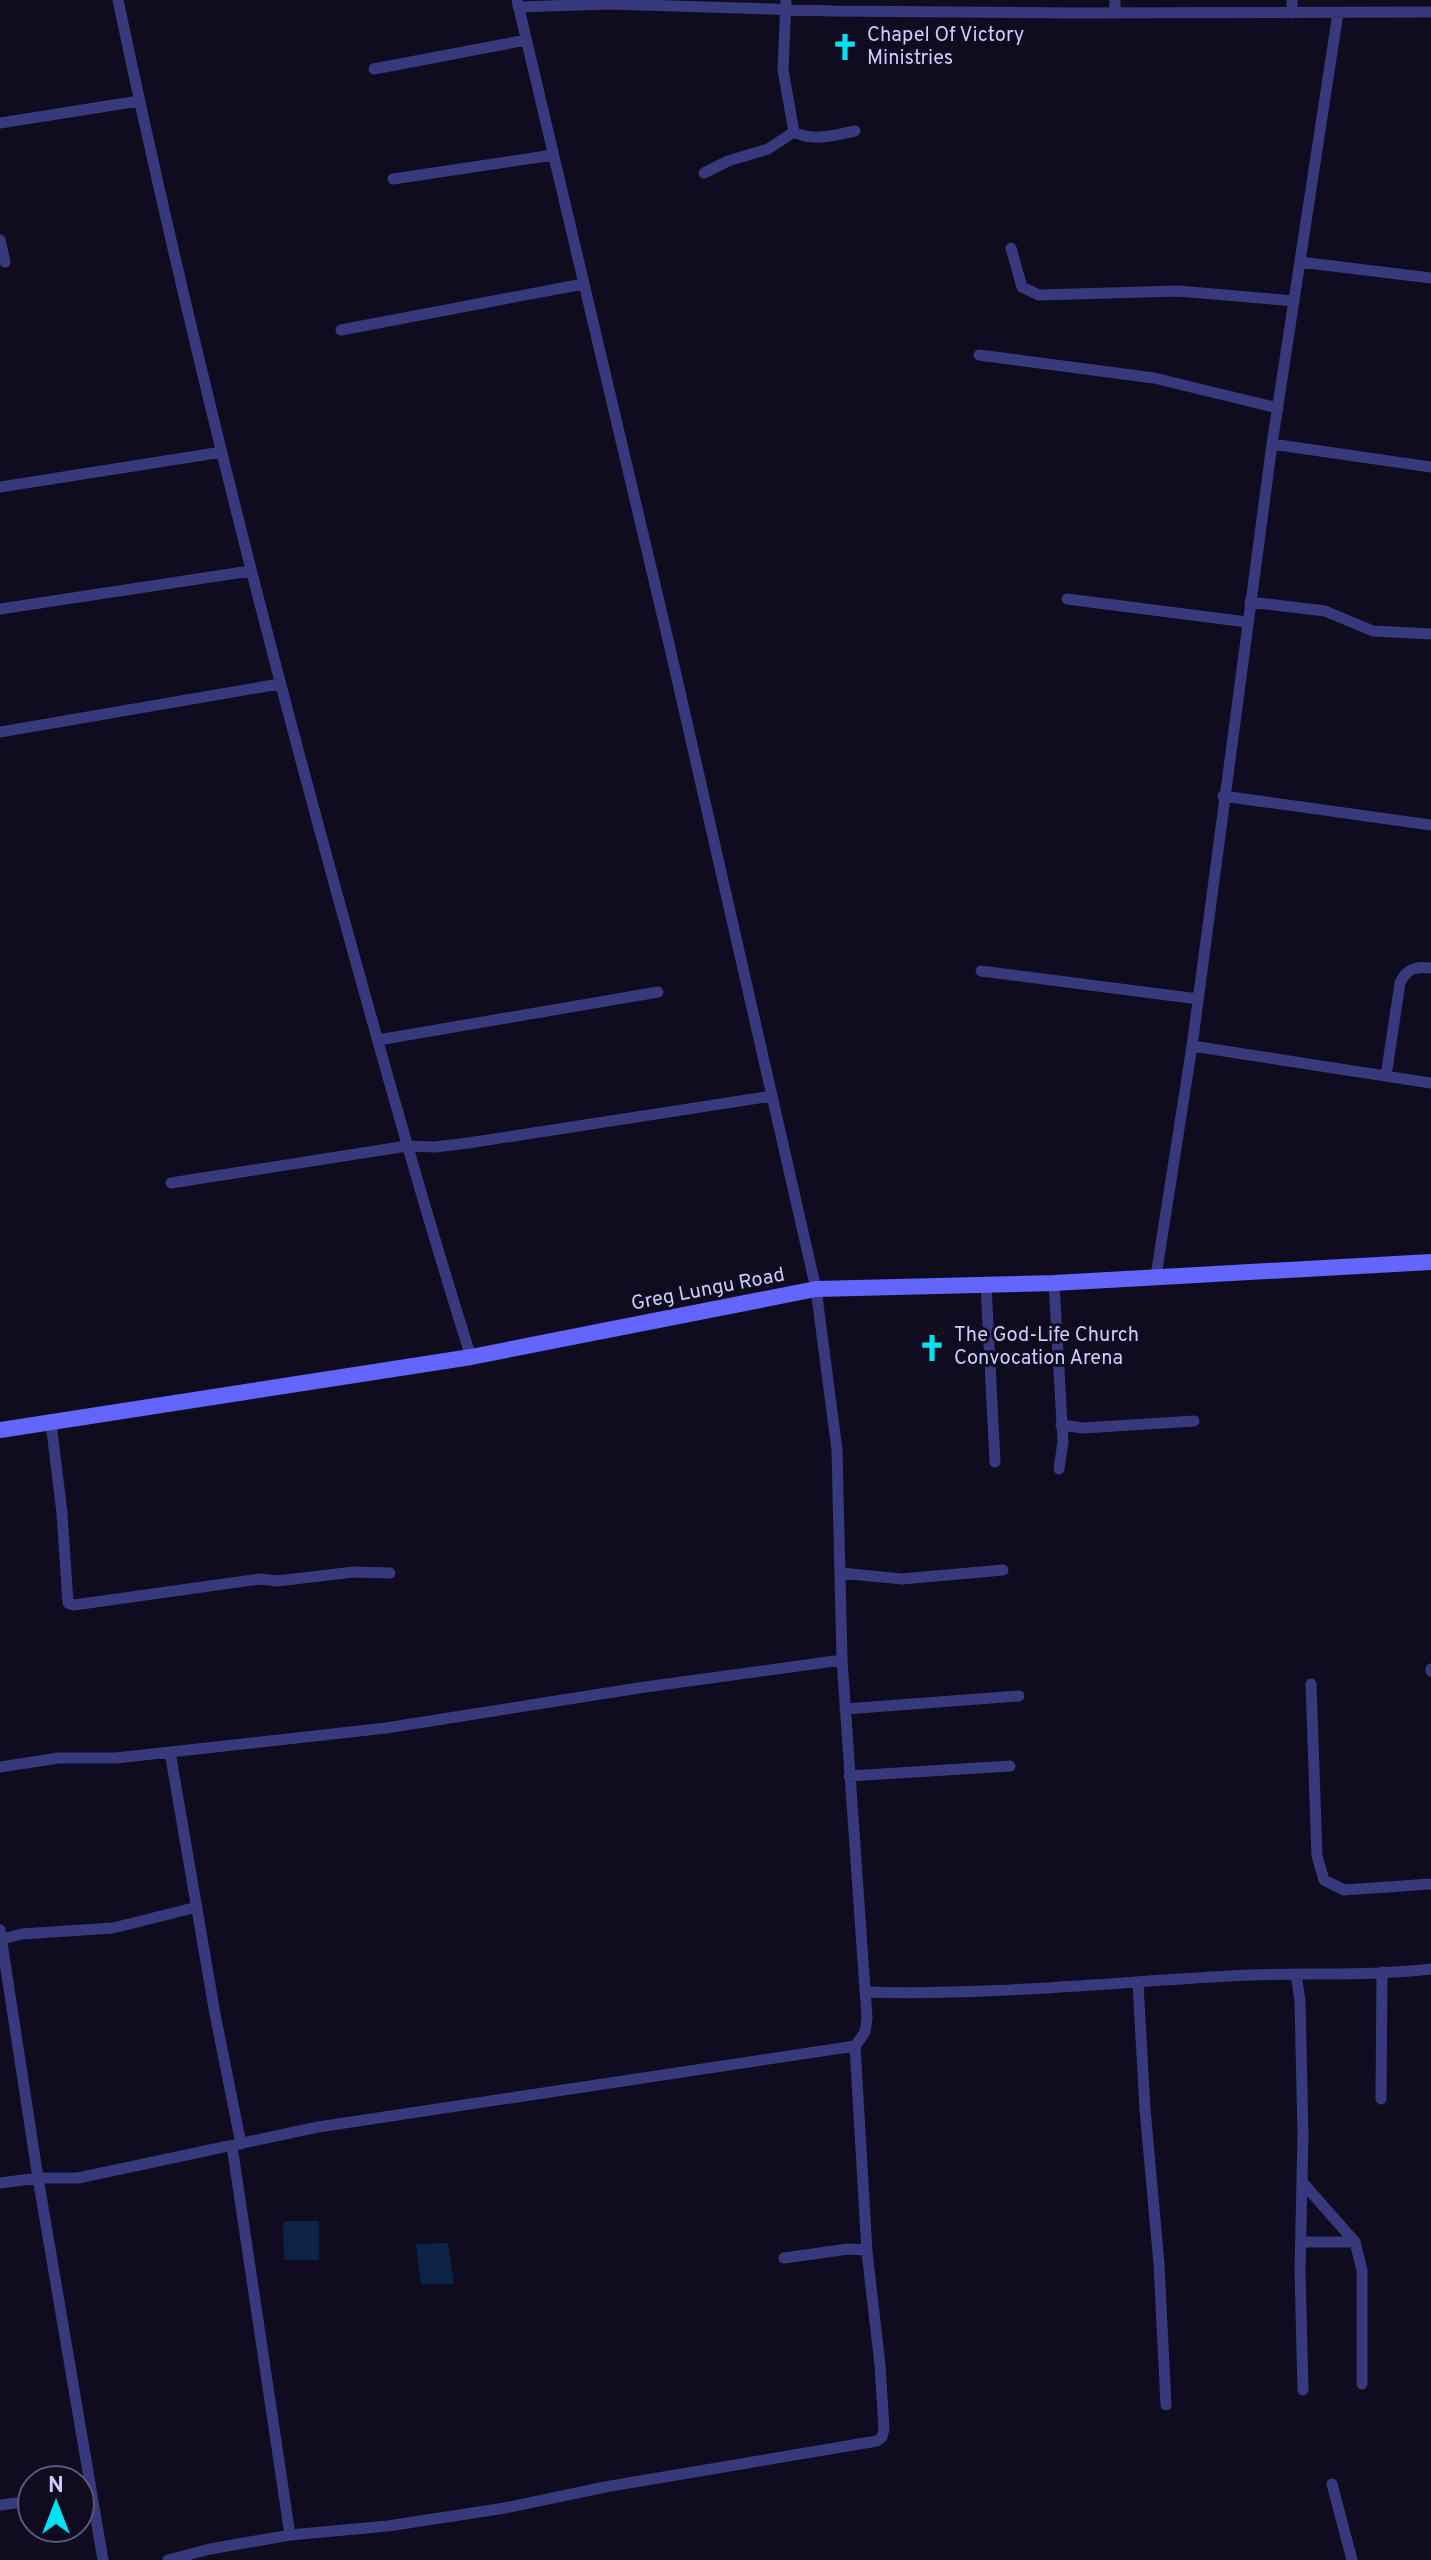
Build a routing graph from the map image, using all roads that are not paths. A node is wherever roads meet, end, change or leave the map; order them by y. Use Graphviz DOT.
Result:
graph roads {
  1 [pos="118,0"];
  2 [pos="1115,0"];
  3 [pos="1292,0"];
  4 [pos="632,2"];
  5 [pos="518,4"];
  6 [pos="786,4"];
  7 [pos="961,6"];
  8 [pos="1385,6"];
  9 [pos="1431,12"];
  10 [pos="1115,13"];
  11 [pos="1292,13"];
  12 [pos="1338,13"];
  13 [pos="526,40"];
  14 [pos="374,69"];
  15 [pos="139,101"];
  16 [pos="0,123"];
  17 [pos="855,131"];
  18 [pos="794,132"];
  19 [pos="553,155"];
  20 [pos="704,173"];
  21 [pos="393,179"];
  22 [pos="0,240"];
  23 [pos="1011,248"];
  24 [pos="5,262"];
  25 [pos="1300,262"];
  26 [pos="1431,278"];
  27 [pos="583,284"];
  28 [pos="1294,301"];
  29 [pos="341,330"];
  30 [pos="979,355"];
  31 [pos="1278,408"];
  32 [pos="1272,444"];
  33 [pos="222,452"];
  34 [pos="1431,467"];
  35 [pos="0,487"];
  36 [pos="250,571"];
  37 [pos="1067,599"];
  38 [pos="1250,602"];
  39 [pos="0,609"];
  40 [pos="1247,622"];
  41 [pos="1431,634"];
  42 [pos="279,684"];
  43 [pos="0,732"];
  44 [pos="1223,796"];
  45 [pos="1431,825"];
  46 [pos="1431,968"];
  47 [pos="981,971"];
  48 [pos="658,992"];
  49 [pos="1198,999"];
  50 [pos="378,1040"];
  51 [pos="1192,1046"];
  52 [pos="1386,1076"];
  53 [pos="1431,1083"];
  54 [pos="772,1096"];
  55 [pos="407,1146"];
  56 [pos="171,1183"];
  57 [pos="1431,1262"];
  58 [pos="1156,1276"];
  59 [pos="1054,1283"];
  60 [pos="986,1285"];
  61 [pos="816,1289"];
  62 [pos="471,1357"];
  63 [pos="1194,1421"];
  64 [pos="51,1423"];
  65 [pos="1061,1425"];
  66 [pos="0,1430"];
  67 [pos="995,1462"];
  68 [pos="1059,1469"];
  69 [pos="1003,1570"];
  70 [pos="390,1573"];
  71 [pos="841,1573"];
  72 [pos="842,1660"];
  73 [pos="1311,1684"];
  74 [pos="1019,1696"];
  75 [pos="845,1709"];
  76 [pos="170,1752"];
  77 [pos="1010,1766"];
  78 [pos="0,1767"];
  79 [pos="849,1776"];
  80 [pos="1431,1884"];
  81 [pos="197,1907"];
  82 [pos="1,1935"];
  83 [pos="1431,1969"];
  84 [pos="1382,1972"];
  85 [pos="1296,1974"];
  86 [pos="1138,1983"];
  87 [pos="865,1992"];
  88 [pos="855,2046"];
  89 [pos="1381,2099"];
  90 [pos="236,2145"];
  91 [pos="38,2178"];
  92 [pos="0,2183"];
  93 [pos="1303,2183"];
  94 [pos="1301,2242"];
  95 [pos="1355,2242"];
  96 [pos="867,2250"];
  97 [pos="784,2258"];
  98 [pos="1362,2384"];
  99 [pos="1303,2390"];
  100 [pos="1166,2405"];
  101 [pos="81,2464"];
  102 [pos="1332,2484"];
  103 [pos="96,2534"];
  104 [pos="290,2535"];
  105 [pos="103,2560"];
  106 [pos="168,2560"];
  107 [pos="1352,2560"];
  1 -- 15 [label="street"];
  2 -- 10 [label="street"];
  3 -- 11 [label="street"];
  4 -- 5 [label="street"];
  4 -- 6 [label="street"];
  5 -- 13 [label="street"];
  6 -- 7 [label="street"];
  6 -- 18 [label="street"];
  7 -- 10 [label="street"];
  8 -- 9 [label="street"];
  8 -- 12 [label="street"];
  10 -- 11 [label="street"];
  11 -- 12 [label="street"];
  12 -- 25 [label="street"];
  13 -- 14 [label="street"];
  13 -- 19 [label="street"];
  15 -- 16 [label="street"];
  15 -- 33 [label="street"];
  17 -- 18 [label="street"];
  18 -- 20 [label="street"];
  19 -- 21 [label="street"];
  19 -- 27 [label="street"];
  22 -- 24 [label="street"];
  23 -- 28 [label="street"];
  25 -- 26 [label="street"];
  25 -- 28 [label="street"];
  27 -- 29 [label="street"];
  27 -- 54 [label="street"];
  28 -- 31 [label="street"];
  30 -- 31 [label="street"];
  31 -- 32 [label="street"];
  32 -- 34 [label="street"];
  32 -- 38 [label="street"];
  33 -- 35 [label="street"];
  33 -- 36 [label="street"];
  36 -- 39 [label="street"];
  36 -- 42 [label="street"];
  37 -- 40 [label="street"];
  38 -- 40 [label="street"];
  38 -- 41 [label="street"];
  40 -- 44 [label="street"];
  42 -- 43 [label="street"];
  42 -- 50 [label="street"];
  44 -- 45 [label="street"];
  44 -- 49 [label="street"];
  46 -- 52 [label="street"];
  47 -- 49 [label="street"];
  48 -- 50 [label="street"];
  49 -- 51 [label="street"];
  50 -- 55 [label="street"];
  51 -- 52 [label="street"];
  51 -- 58 [label="street"];
  52 -- 53 [label="street"];
  54 -- 55 [label="street"];
  54 -- 61 [label="street"];
  55 -- 56 [label="street"];
  55 -- 62 [label="street"];
  57 -- 58 [label="street, Greg Lungu Road"];
  58 -- 59 [label="street, Greg Lungu Road"];
  59 -- 60 [label="street, Greg Lungu Road"];
  59 -- 65 [label="street"];
  60 -- 61 [label="street, Greg Lungu Road"];
  60 -- 67 [label="street"];
  61 -- 62 [label="street, Greg Lungu Road"];
  61 -- 71 [label="street"];
  62 -- 64 [label="street, Greg Lungu Road"];
  63 -- 65 [label="street"];
  64 -- 66 [label="street, Greg Lungu Road"];
  64 -- 70 [label="street"];
  65 -- 68 [label="street"];
  69 -- 71 [label="street"];
  71 -- 72 [label="street"];
  72 -- 75 [label="street"];
  72 -- 76 [label="street"];
  73 -- 80 [label="street"];
  74 -- 75 [label="street"];
  75 -- 79 [label="street"];
  76 -- 78 [label="street"];
  76 -- 81 [label="street"];
  77 -- 79 [label="street"];
  79 -- 87 [label="street"];
  81 -- 82 [label="street"];
  81 -- 90 [label="street"];
  82 -- 91 [label="street"];
  83 -- 84 [label="street"];
  84 -- 85 [label="street"];
  84 -- 89 [label="street"];
  85 -- 86 [label="street"];
  85 -- 93 [label="street"];
  86 -- 87 [label="street"];
  86 -- 100 [label="street"];
  87 -- 88 [label="street"];
  88 -- 90 [label="street"];
  88 -- 96 [label="street"];
  90 -- 91 [label="street"];
  90 -- 104 [label="street"];
  91 -- 92 [label="street"];
  91 -- 101 [label="street"];
  93 -- 94 [label="street"];
  93 -- 95 [label="street"];
  94 -- 95 [label="street"];
  94 -- 99 [label="street"];
  95 -- 98 [label="street"];
  96 -- 97 [label="street"];
  96 -- 104 [label="street"];
  102 -- 107 [label="street"];
  103 -- 105 [label="street"];
  104 -- 106 [label="street"];
}
